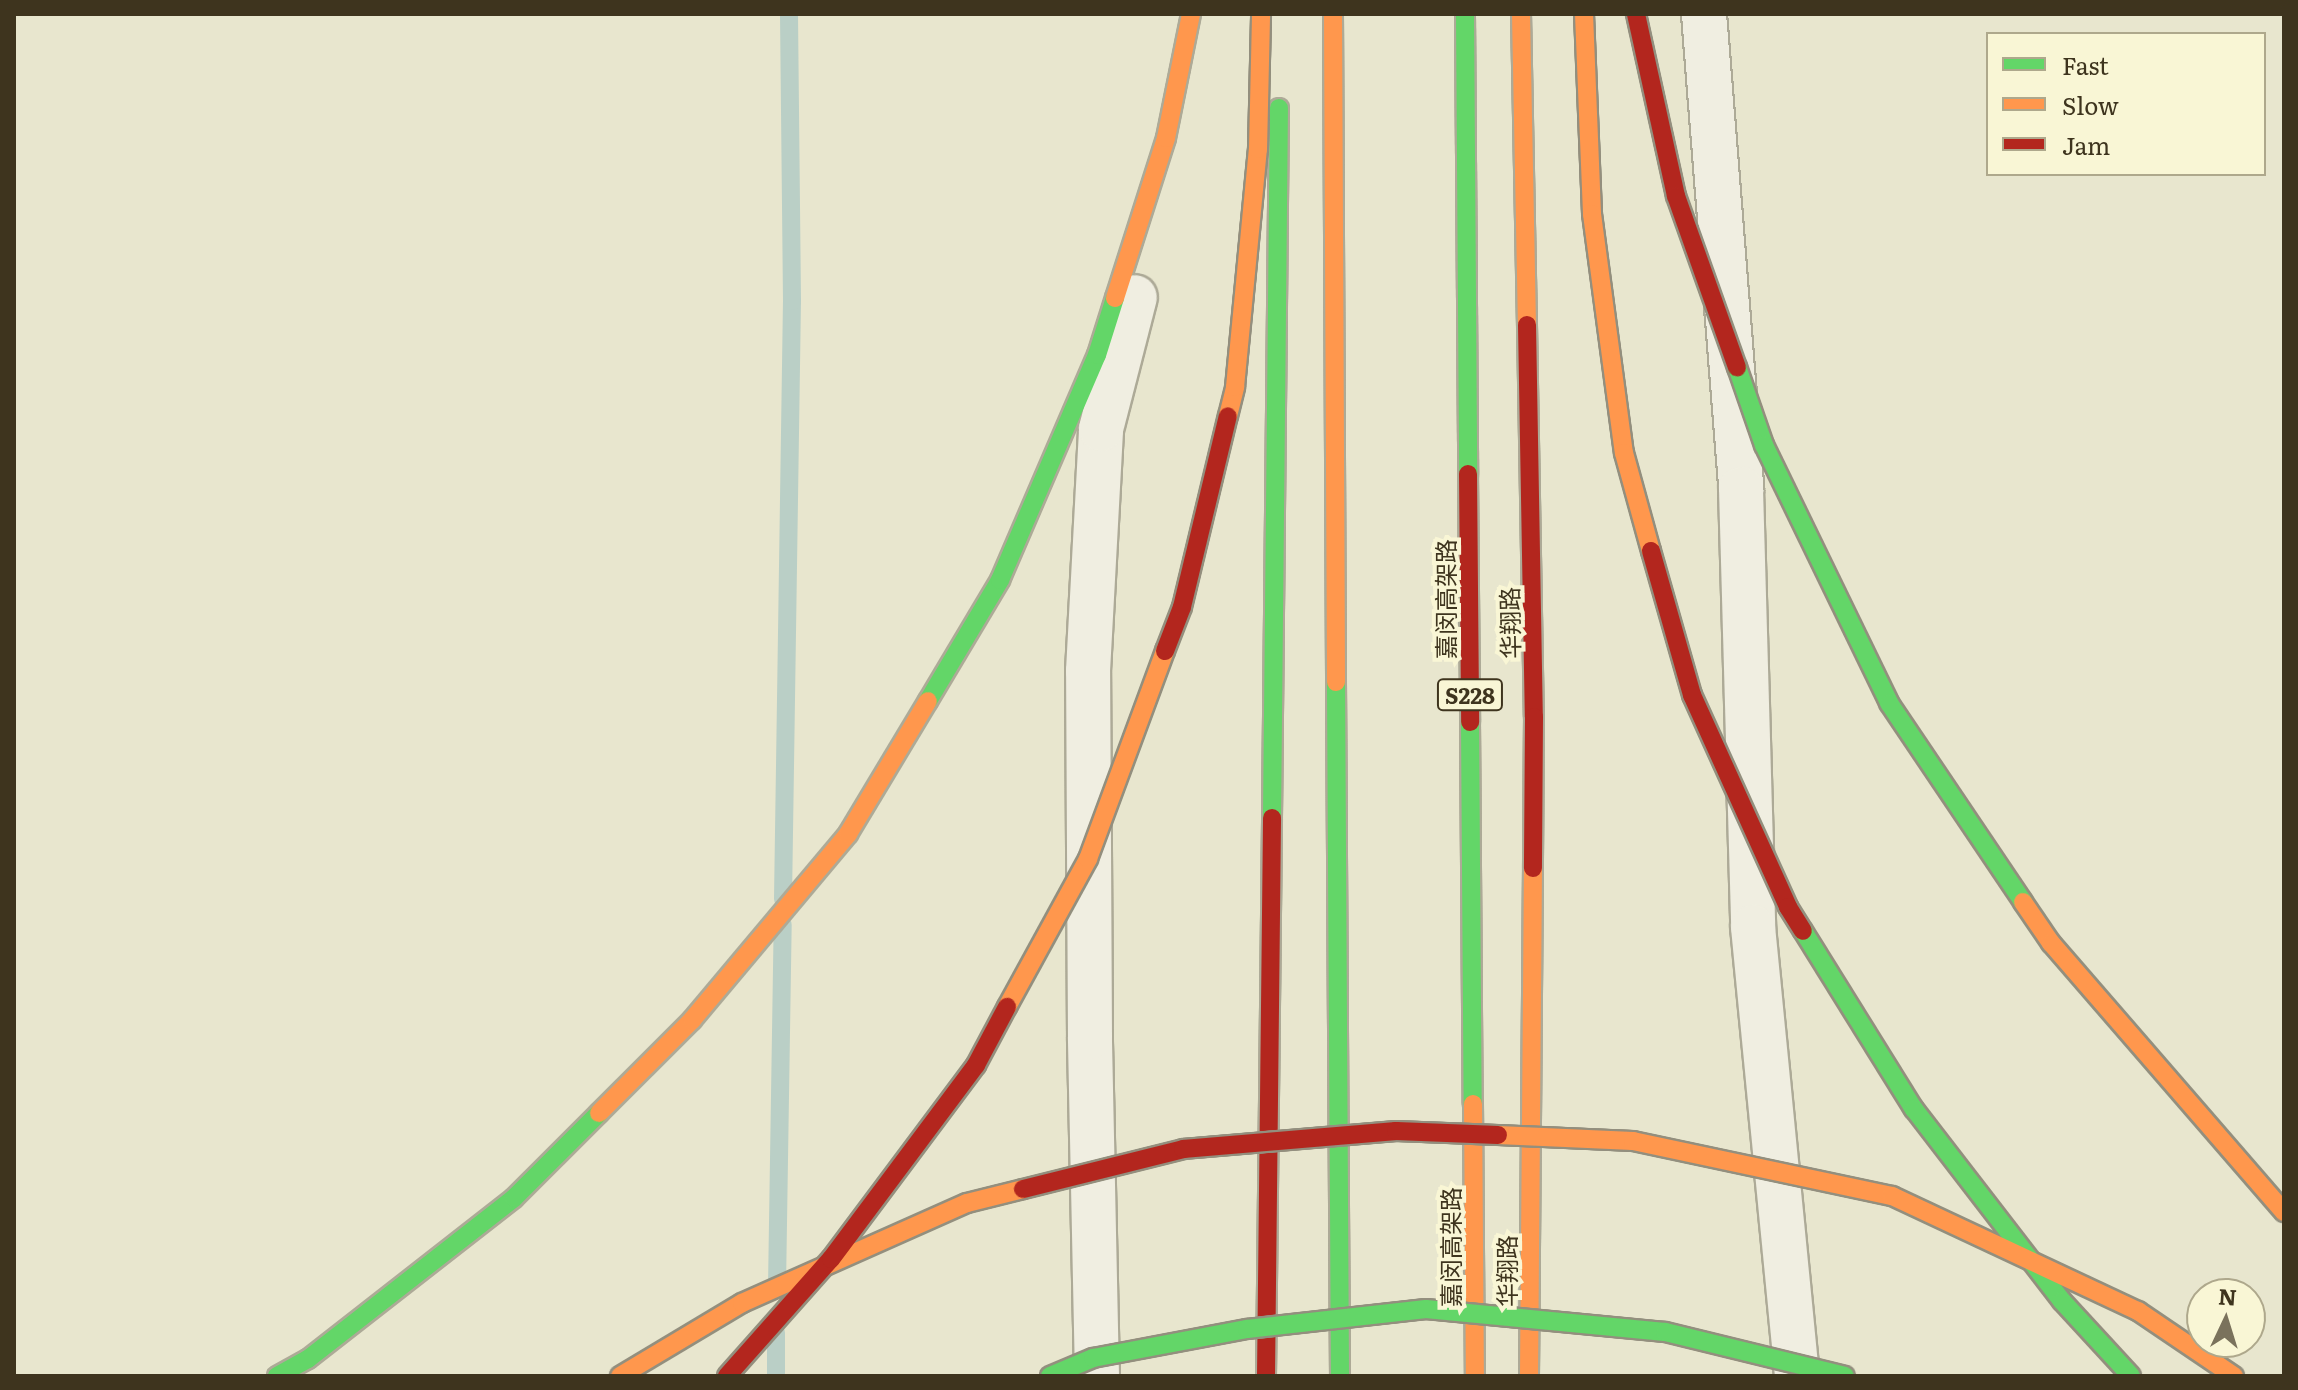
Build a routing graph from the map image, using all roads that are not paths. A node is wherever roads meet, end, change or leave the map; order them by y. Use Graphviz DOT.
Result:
graph roads {
  1 [pos="1191,14"];
  2 [pos="1201,14"];
  3 [pos="1261,14"];
  4 [pos="1280,14"];
  5 [pos="1333,14"];
  6 [pos="1465,14"];
  7 [pos="1521,14"];
  8 [pos="1584,14"];
  9 [pos="1636,14"];
  10 [pos="1704,14"];
  11 [pos="1279,61"];
  12 [pos="1279,93"];
  13 [pos="2284,1212"];
  14 [pos="277,1376"];
  15 [pos="620,1376"];
  16 [pos="727,1376"];
  17 [pos="1050,1376"];
  18 [pos="1097,1376"];
  19 [pos="1266,1376"];
  20 [pos="1340,1376"];
  21 [pos="1475,1376"];
  22 [pos="1529,1376"];
  23 [pos="1797,1376"];
  24 [pos="1845,1376"];
  25 [pos="2131,1376"];
  26 [pos="2234,1376"];
  1 -- 14 [label="main road"];
  2 -- 18 [label="street"];
  3 -- 16 [label="main road, bridge"];
  4 -- 11 [label="main road"];
  5 -- 20 [label="main road, bridge"];
  6 -- 21 [label="main road, 嘉闵高架路 / S228, bridge"];
  7 -- 22 [label="main road, 华翔路, bridge"];
  8 -- 25 [label="main road, bridge"];
  9 -- 13 [label="main road, bridge"];
  10 -- 23 [label="street"];
  12 -- 19 [label="main road, bridge"];
  15 -- 26 [label="main road, bridge"];
  17 -- 24 [label="main road, bridge"];
}
